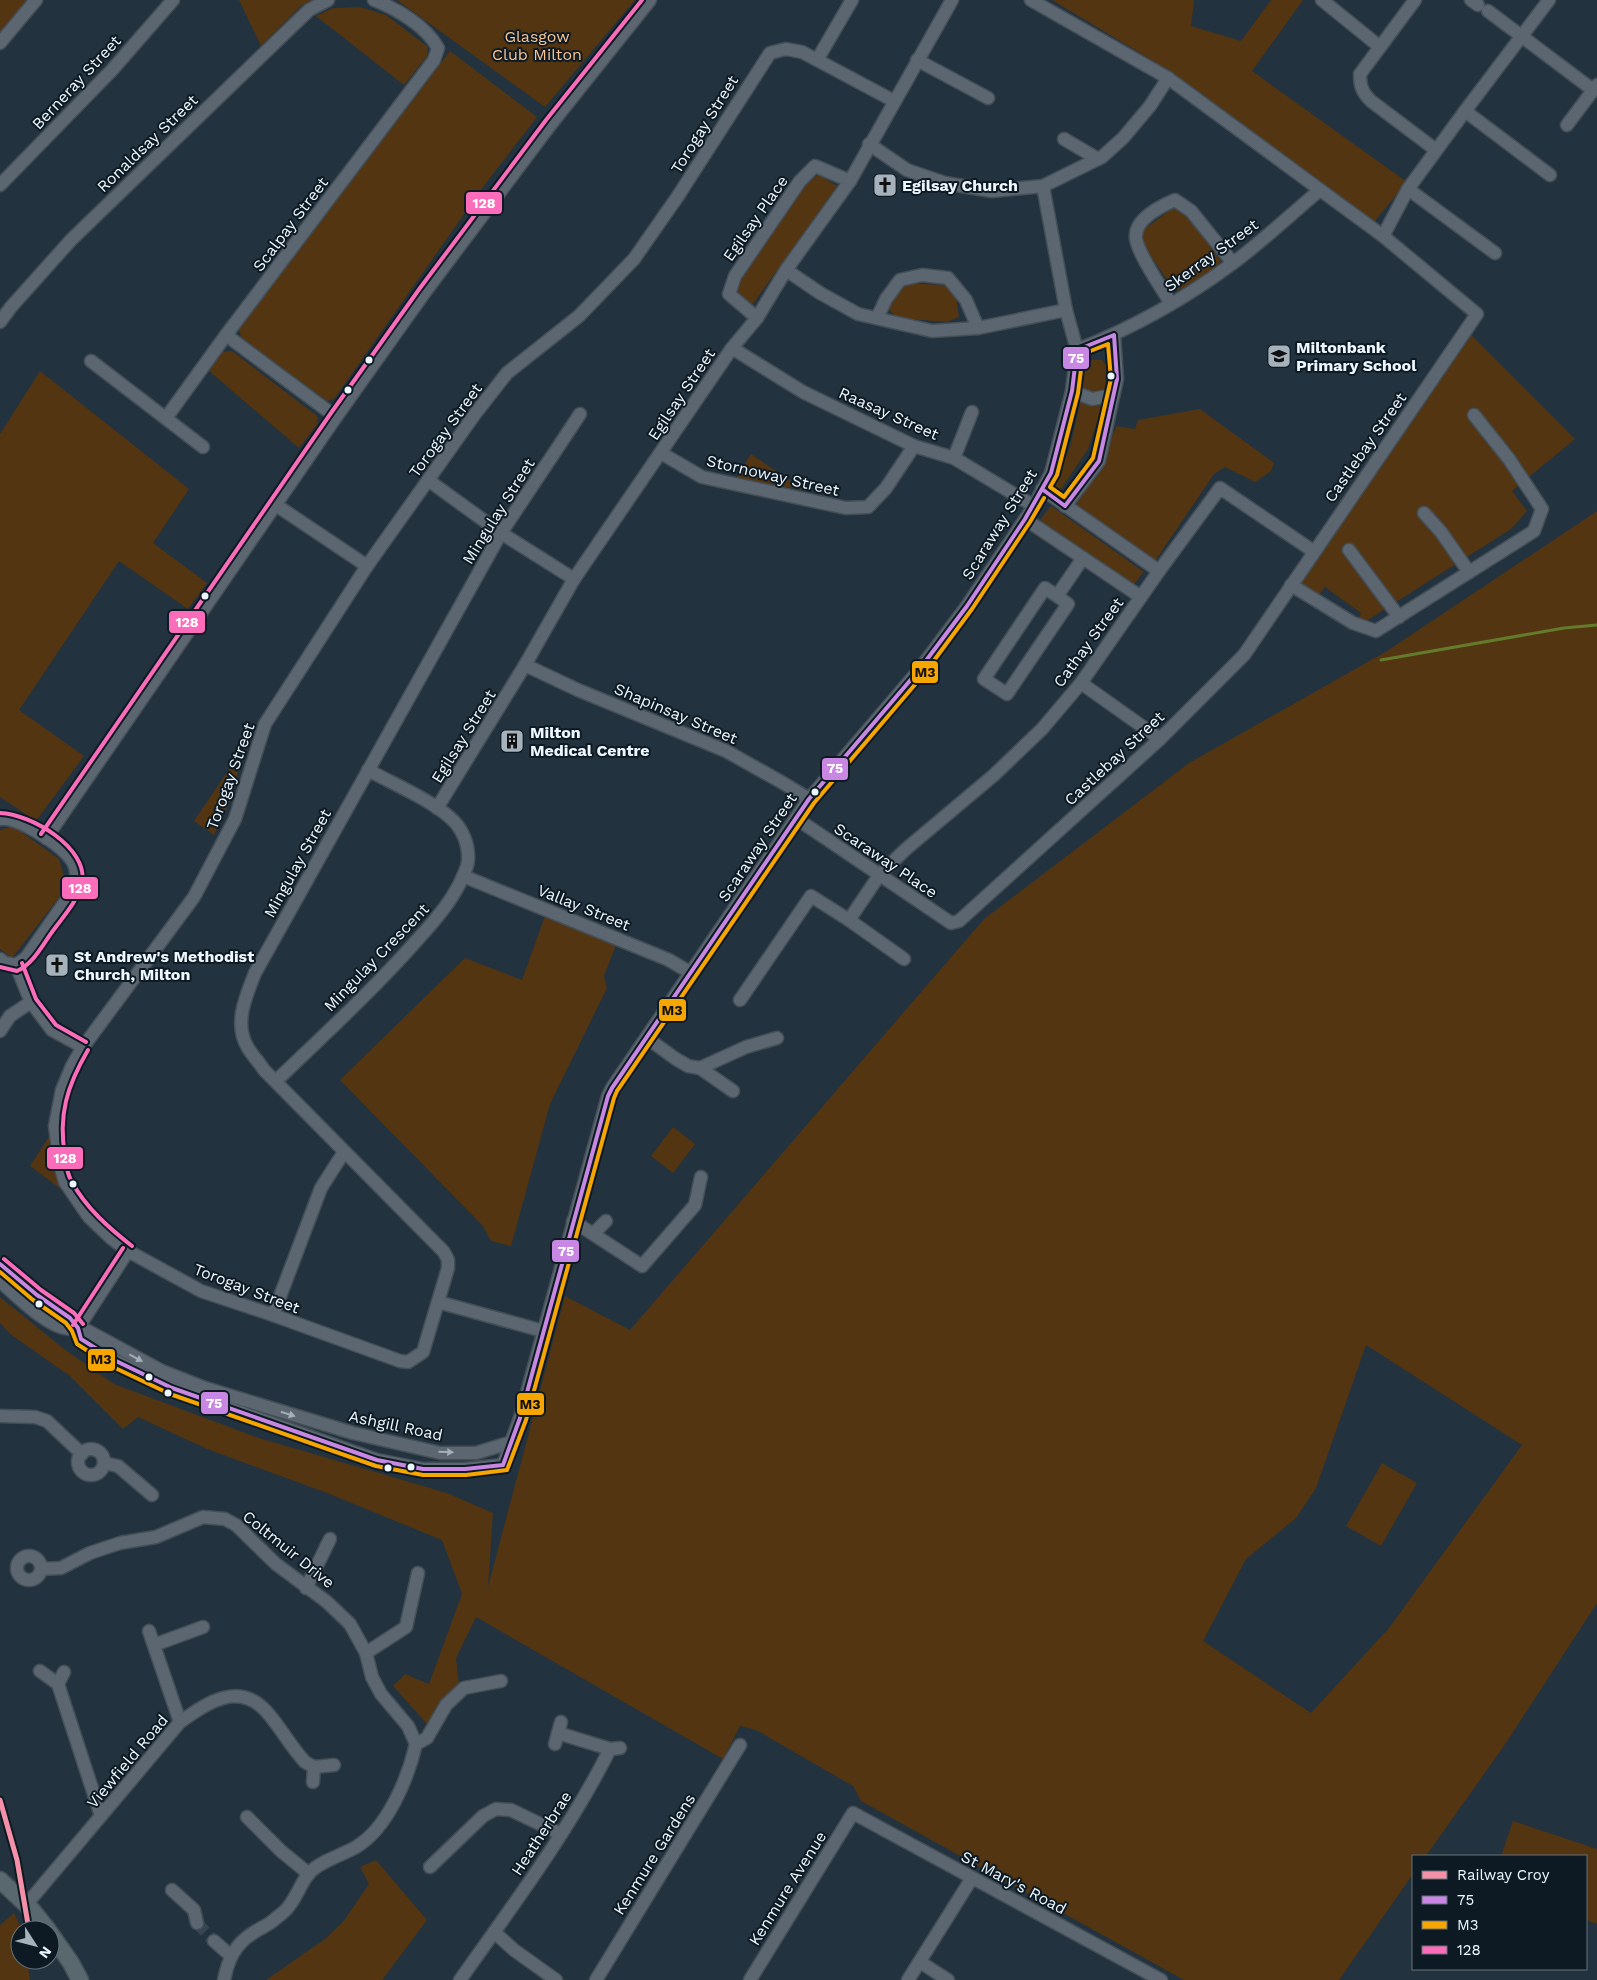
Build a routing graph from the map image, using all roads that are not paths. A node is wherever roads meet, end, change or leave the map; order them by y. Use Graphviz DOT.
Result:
graph roads {
  1 [pos="36,0"];
  2 [pos="173,0"];
  3 [pos="328,0"];
  4 [pos="374,0"];
  5 [pos="650,0"];
  6 [pos="852,0"];
  7 [pos="952,0"];
  8 [pos="1031,0"];
  9 [pos="1322,0"];
  10 [pos="1415,0"];
  11 [pos="1549,0"];
  12 [pos="1479,5"];
  13 [pos="1522,37"];
  14 [pos="0,42"];
  15 [pos="1380,47"];
  16 [pos="817,60"];
  17 [pos="917,60"];
  18 [pos="1168,78"];
  19 [pos="1595,88"];
  20 [pos="988,98"];
  21 [pos="894,101"];
  22 [pos="1465,111"];
  23 [pos="1568,125"];
  24 [pos="1064,139"];
  25 [pos="869,144"];
  26 [pos="1436,150"];
  27 [pos="1098,159"];
  28 [pos="1550,176"];
  29 [pos="850,181"];
  30 [pos="0,185"];
  31 [pos="1043,186"];
  32 [pos="1408,189"];
  33 [pos="1320,190"];
  34 [pos="1383,236"];
  35 [pos="1495,253"];
  36 [pos="1233,263"];
  37 [pos="786,270"];
  38 [pos="1171,304"];
  39 [pos="1066,310"];
  40 [pos="757,318"];
  41 [pos="877,318"];
  42 [pos="0,322"];
  43 [pos="978,328"];
  44 [pos="226,335"];
  45 [pos="1114,335"];
  46 [pos="732,348"];
  47 [pos="1076,350"];
  48 [pos="91,361"];
  49 [pos="1072,391"];
  50 [pos="1113,395"];
  51 [pos="972,412"];
  52 [pos="580,414"];
  53 [pos="1474,415"];
  54 [pos="336,417"];
  55 [pos="166,418"];
  56 [pos="914,446"];
  57 [pos="203,447"];
  58 [pos="660,453"];
  59 [pos="954,458"];
  60 [pos="428,480"];
  61 [pos="1042,489"];
  62 [pos="276,505"];
  63 [pos="1034,506"];
  64 [pos="1065,506"];
  65 [pos="1424,513"];
  66 [pos="1025,519"];
  67 [pos="501,533"];
  68 [pos="1349,550"];
  69 [pos="1313,551"];
  70 [pos="1083,558"];
  71 [pos="367,566"];
  72 [pos="1159,571"];
  73 [pos="1469,572"];
  74 [pos="574,579"];
  75 [pos="1291,585"];
  76 [pos="1057,596"];
  77 [pos="1141,597"];
  78 [pos="1399,617"];
  79 [pos="525,665"];
  80 [pos="1081,683"];
  81 [pos="1160,739"];
  82 [pos="368,770"];
  83 [pos="809,799"];
  84 [pos="437,808"];
  85 [pos="0,819"];
  86 [pos="797,819"];
  87 [pos="46,838"];
  88 [pos="880,874"];
  89 [pos="463,876"];
  90 [pos="849,920"];
  91 [pos="959,921"];
  92 [pos="0,959"];
  93 [pos="904,959"];
  94 [pos="16,965"];
  95 [pos="691,973"];
  96 [pos="740,1000"];
  97 [pos="31,1002"];
  98 [pos="0,1031"];
  99 [pos="647,1038"];
  100 [pos="777,1038"];
  101 [pos="83,1047"];
  102 [pos="700,1068"];
  103 [pos="276,1082"];
  104 [pos="733,1091"];
  105 [pos="344,1152"];
  106 [pos="701,1177"];
  107 [pos="573,1221"];
  108 [pos="606,1221"];
  109 [pos="593,1234"];
  110 [pos="128,1250"];
  111 [pos="0,1264"];
  112 [pos="0,1281"];
  113 [pos="438,1302"];
  114 [pos="273,1315"];
  115 [pos="78,1328"];
  116 [pos="543,1331"];
  117 [pos="0,1416"];
  118 [pos="512,1442"];
  119 [pos="82,1454"];
  120 [pos="104,1463"];
  121 [pos="152,1495"];
  122 [pos="330,1539"];
  123 [pos="41,1569"];
  124 [pos="418,1573"];
  125 [pos="306,1588"];
  126 [pos="203,1627"];
  127 [pos="149,1631"];
  128 [pos="154,1644"];
  129 [pos="366,1653"];
  130 [pos="40,1671"];
  131 [pos="64,1672"];
  132 [pos="501,1681"];
  133 [pos="58,1684"];
  134 [pos="180,1722"];
  135 [pos="558,1733"];
  136 [pos="416,1744"];
  137 [pos="740,1744"];
  138 [pos="334,1765"];
  139 [pos="314,1767"];
  140 [pos="313,1782"];
  141 [pos="853,1813"];
  142 [pos="101,1816"];
  143 [pos="247,1817"];
  144 [pos="562,1834"];
  145 [pos="435,1865"];
  146 [pos="309,1874"];
  147 [pos="972,1878"];
  148 [pos="6,1886"];
  149 [pos="172,1890"];
  150 [pos="29,1905"];
  151 [pos="41,1920"];
  152 [pos="197,1923"];
  153 [pos="494,1932"];
  154 [pos="214,1940"];
  155 [pos="60,1947"];
  156 [pos="231,1956"];
  157 [pos="920,1962"];
  158 [pos="80,1980"];
  159 [pos="224,1980"];
  160 [pos="460,1980"];
  161 [pos="556,1980"];
  162 [pos="596,1980"];
  163 [pos="750,1980"];
  164 [pos="908,1980"];
  165 [pos="948,1980"];
  166 [pos="1161,1980"];
  1 -- 14 [label="street"];
  2 -- 30 [label="street, Berneray Street"];
  3 -- 42 [label="street, Ronaldsay Street"];
  4 -- 44 [label="street, Scalpay Street"];
  5 -- 54 [label="street"];
  6 -- 16 [label="street"];
  7 -- 17 [label="street, Egilsay Street"];
  8 -- 18 [label="street, Castlebay Street"];
  9 -- 15 [label="street"];
  10 -- 15 [label="street"];
  11 -- 13 [label="street"];
  12 -- 13 [label="street"];
  13 -- 19 [label="street"];
  13 -- 22 [label="street"];
  15 -- 26 [label="street"];
  16 -- 21 [label="street, Torogay Street"];
  16 -- 60 [label="street, Torogay Street"];
  17 -- 20 [label="street"];
  17 -- 21 [label="street, Egilsay Street"];
  18 -- 27 [label="street"];
  18 -- 33 [label="street, Castlebay Street"];
  19 -- 23 [label="street"];
  21 -- 25 [label="street, Egilsay Street"];
  22 -- 26 [label="street"];
  22 -- 28 [label="street"];
  24 -- 27 [label="street"];
  25 -- 29 [label="street, Egilsay Street"];
  25 -- 31 [label="street"];
  26 -- 32 [label="street"];
  27 -- 31 [label="street"];
  29 -- 37 [label="street, Egilsay Street"];
  29 -- 40 [label="street, Egilsay Place"];
  31 -- 39 [label="street, Scaraway Street"];
  32 -- 34 [label="street"];
  32 -- 35 [label="street"];
  33 -- 34 [label="street, Castlebay Street"];
  33 -- 36 [label="street, Skerray Street"];
  34 -- 69 [label="street, Castlebay Street"];
  36 -- 38 [label="street, Skerray Street"];
  36 -- 38 [label="street"];
  37 -- 40 [label="street, Egilsay Street"];
  37 -- 41 [label="street"];
  38 -- 45 [label="street, Skerray Street"];
  39 -- 43 [label="street"];
  39 -- 47 [label="street, Scaraway Street"];
  40 -- 46 [label="street, Egilsay Street"];
  41 -- 43 [label="street"];
  41 -- 43 [label="street"];
  44 -- 54 [label="street"];
  44 -- 55 [label="street, Scalpay Street"];
  45 -- 47 [label="street, Skerray Street"];
  45 -- 50 [label="street"];
  46 -- 56 [label="street, Raasay Street"];
  46 -- 58 [label="street, Egilsay Street"];
  47 -- 49 [label="street, Scaraway Street"];
  48 -- 55 [label="street"];
  49 -- 50 [label="street"];
  49 -- 61 [label="street, Scaraway Street"];
  50 -- 64 [label="street"];
  51 -- 59 [label="street"];
  52 -- 67 [label="street, Mingulay Street"];
  53 -- 73 [label="street"];
  54 -- 62 [label="street"];
  55 -- 57 [label="street"];
  56 -- 58 [label="street, Stornoway Street"];
  56 -- 59 [label="street, Raasay Street"];
  58 -- 74 [label="street, Egilsay Street"];
  59 -- 63 [label="street, Raasay Street"];
  60 -- 67 [label="street"];
  60 -- 71 [label="street, Torogay Street"];
  61 -- 63 [label="street, Scaraway Street"];
  61 -- 64 [label="street"];
  62 -- 71 [label="street"];
  62 -- 87 [label="street"];
  63 -- 66 [label="street, Scaraway Street"];
  64 -- 72 [label="street"];
  65 -- 73 [label="street"];
  66 -- 70 [label="street"];
  66 -- 83 [label="street, Scaraway Street"];
  67 -- 74 [label="street"];
  67 -- 82 [label="street, Mingulay Street"];
  68 -- 78 [label="street"];
  69 -- 72 [label="street, Cathay Street"];
  69 -- 75 [label="street, Castlebay Street"];
  70 -- 76 [label="street"];
  70 -- 77 [label="street"];
  71 -- 101 [label="street, Torogay Street"];
  72 -- 77 [label="street, Cathay Street"];
  73 -- 78 [label="street"];
  74 -- 79 [label="street, Egilsay Street"];
  75 -- 78 [label="street"];
  75 -- 81 [label="street, Castlebay Street"];
  76 -- 76 [label="street"];
  77 -- 80 [label="street, Cathay Street"];
  79 -- 83 [label="street, Shapinsay Street"];
  79 -- 84 [label="street, Egilsay Street"];
  80 -- 81 [label="street"];
  80 -- 88 [label="street, Cathay Street"];
  81 -- 91 [label="street, Castlebay Street"];
  82 -- 84 [label="street, Mingulay Crescent"];
  82 -- 103 [label="street, Mingulay Street"];
  83 -- 86 [label="street, Scaraway Street"];
  84 -- 89 [label="street, Mingulay Crescent"];
  85 -- 87 [label="street"];
  86 -- 88 [label="street, Scaraway Place"];
  86 -- 95 [label="street, Scaraway Street"];
  87 -- 94 [label="street"];
  88 -- 90 [label="street, Cathay Street"];
  88 -- 91 [label="street, Scaraway Place"];
  89 -- 95 [label="street, Vallay Street"];
  89 -- 103 [label="street, Mingulay Crescent"];
  90 -- 93 [label="street"];
  90 -- 96 [label="street"];
  92 -- 94 [label="street"];
  94 -- 97 [label="street"];
  95 -- 99 [label="street, Scaraway Street"];
  97 -- 98 [label="street"];
  97 -- 101 [label="street"];
  99 -- 102 [label="street"];
  99 -- 107 [label="street, Scaraway Street"];
  100 -- 102 [label="street"];
  101 -- 110 [label="street, Torogay Street"];
  102 -- 104 [label="street"];
  103 -- 105 [label="street, Mingulay Street"];
  105 -- 113 [label="street, Mingulay Street"];
  105 -- 114 [label="street"];
  106 -- 109 [label="street"];
  107 -- 109 [label="street"];
  107 -- 116 [label="street, Scaraway Street"];
  108 -- 109 [label="street"];
  110 -- 114 [label="street, Torogay Street"];
  110 -- 115 [label="street"];
  111 -- 115 [label="street, Ashgill Road"];
  112 -- 115 [label="street, Ashgill Road"];
  113 -- 114 [label="street, Torogay Street"];
  113 -- 116 [label="street"];
  115 -- 118 [label="street, Ashgill Road, one-way"];
  115 -- 118 [label="street, Ashgill Road"];
  116 -- 118 [label="street, Scaraway Street"];
  117 -- 119 [label="street"];
  119 -- 120 [label="street"];
  119 -- 120 [label="street"];
  120 -- 121 [label="street"];
  122 -- 125 [label="street"];
  123 -- 125 [label="street, Coltmuir Drive"];
  124 -- 129 [label="street"];
  125 -- 129 [label="street, Coltmuir Drive"];
  126 -- 128 [label="street"];
  127 -- 128 [label="street"];
  128 -- 134 [label="street"];
  129 -- 136 [label="street, Coltmuir Drive"];
  130 -- 133 [label="street"];
  131 -- 133 [label="street"];
  132 -- 136 [label="street"];
  133 -- 142 [label="street"];
  134 -- 139 [label="street, Viewfield Road"];
  134 -- 142 [label="street, Viewfield Road"];
  135 -- 144 [label="street, Heatherbrae"];
  136 -- 146 [label="street"];
  137 -- 162 [label="street, Kenmure Gardens"];
  138 -- 139 [label="street"];
  139 -- 140 [label="street"];
  141 -- 147 [label="street, St Mary's Road"];
  141 -- 163 [label="street, Kenmure Avenue"];
  142 -- 150 [label="street, Viewfield Road"];
  143 -- 146 [label="street"];
  144 -- 145 [label="street"];
  144 -- 153 [label="street, Heatherbrae"];
  146 -- 156 [label="street"];
  147 -- 157 [label="street"];
  147 -- 166 [label="street, St Mary's Road"];
  148 -- 150 [label="main road"];
  149 -- 152 [label="street"];
  150 -- 151 [label="main road"];
  153 -- 160 [label="street, Heatherbrae"];
  153 -- 161 [label="street"];
  154 -- 156 [label="street"];
  155 -- 158 [label="main road"];
  156 -- 159 [label="street"];
  157 -- 164 [label="street"];
  157 -- 165 [label="street"];
}
